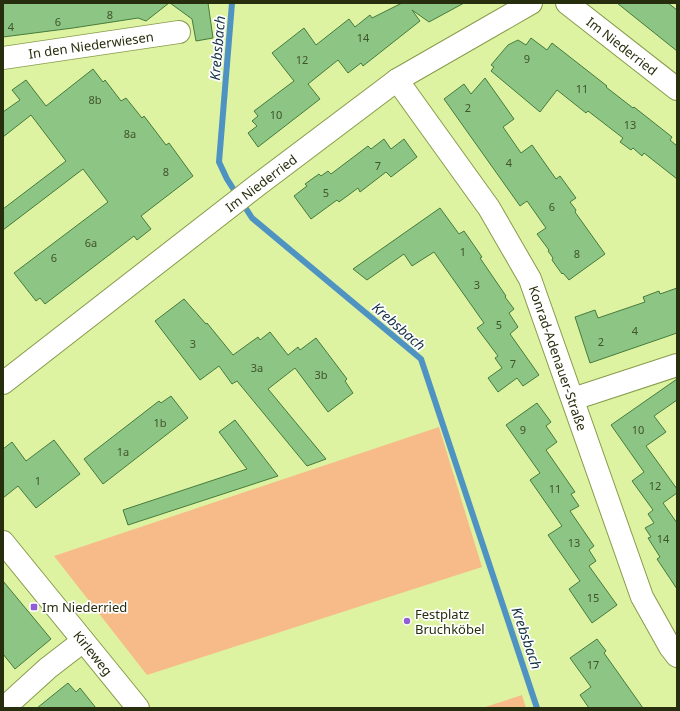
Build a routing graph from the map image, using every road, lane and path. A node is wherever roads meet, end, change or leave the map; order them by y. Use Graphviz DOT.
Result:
graph roads {
  1 [pos="531,3"];
  2 [pos="567,3"];
  3 [pos="179,32"];
  4 [pos="3,58"];
  5 [pos="397,80"];
  6 [pos="677,89"];
  7 [pos="677,365"];
  8 [pos="3,383"];
  9 [pos="573,399"];
  10 [pos="3,542"];
  11 [pos="83,641"];
  12 [pos="677,656"];
  13 [pos="4,708"];
  14 [pos="138,708"];
  1 -- 5 [label="street, Im Niederried"];
  2 -- 6 [label="street, Im Niederried"];
  3 -- 4 [label="street, In den Niederwiesen"];
  5 -- 8 [label="street, Im Niederried"];
  5 -- 9 [label="street, Konrad-Adenauer-Straße"];
  7 -- 9 [label="street"];
  9 -- 12 [label="street, Konrad-Adenauer-Straße"];
  10 -- 11 [label="street, Kirleweg"];
  11 -- 13 [label="street"];
  11 -- 14 [label="street, Kirleweg"];
}
